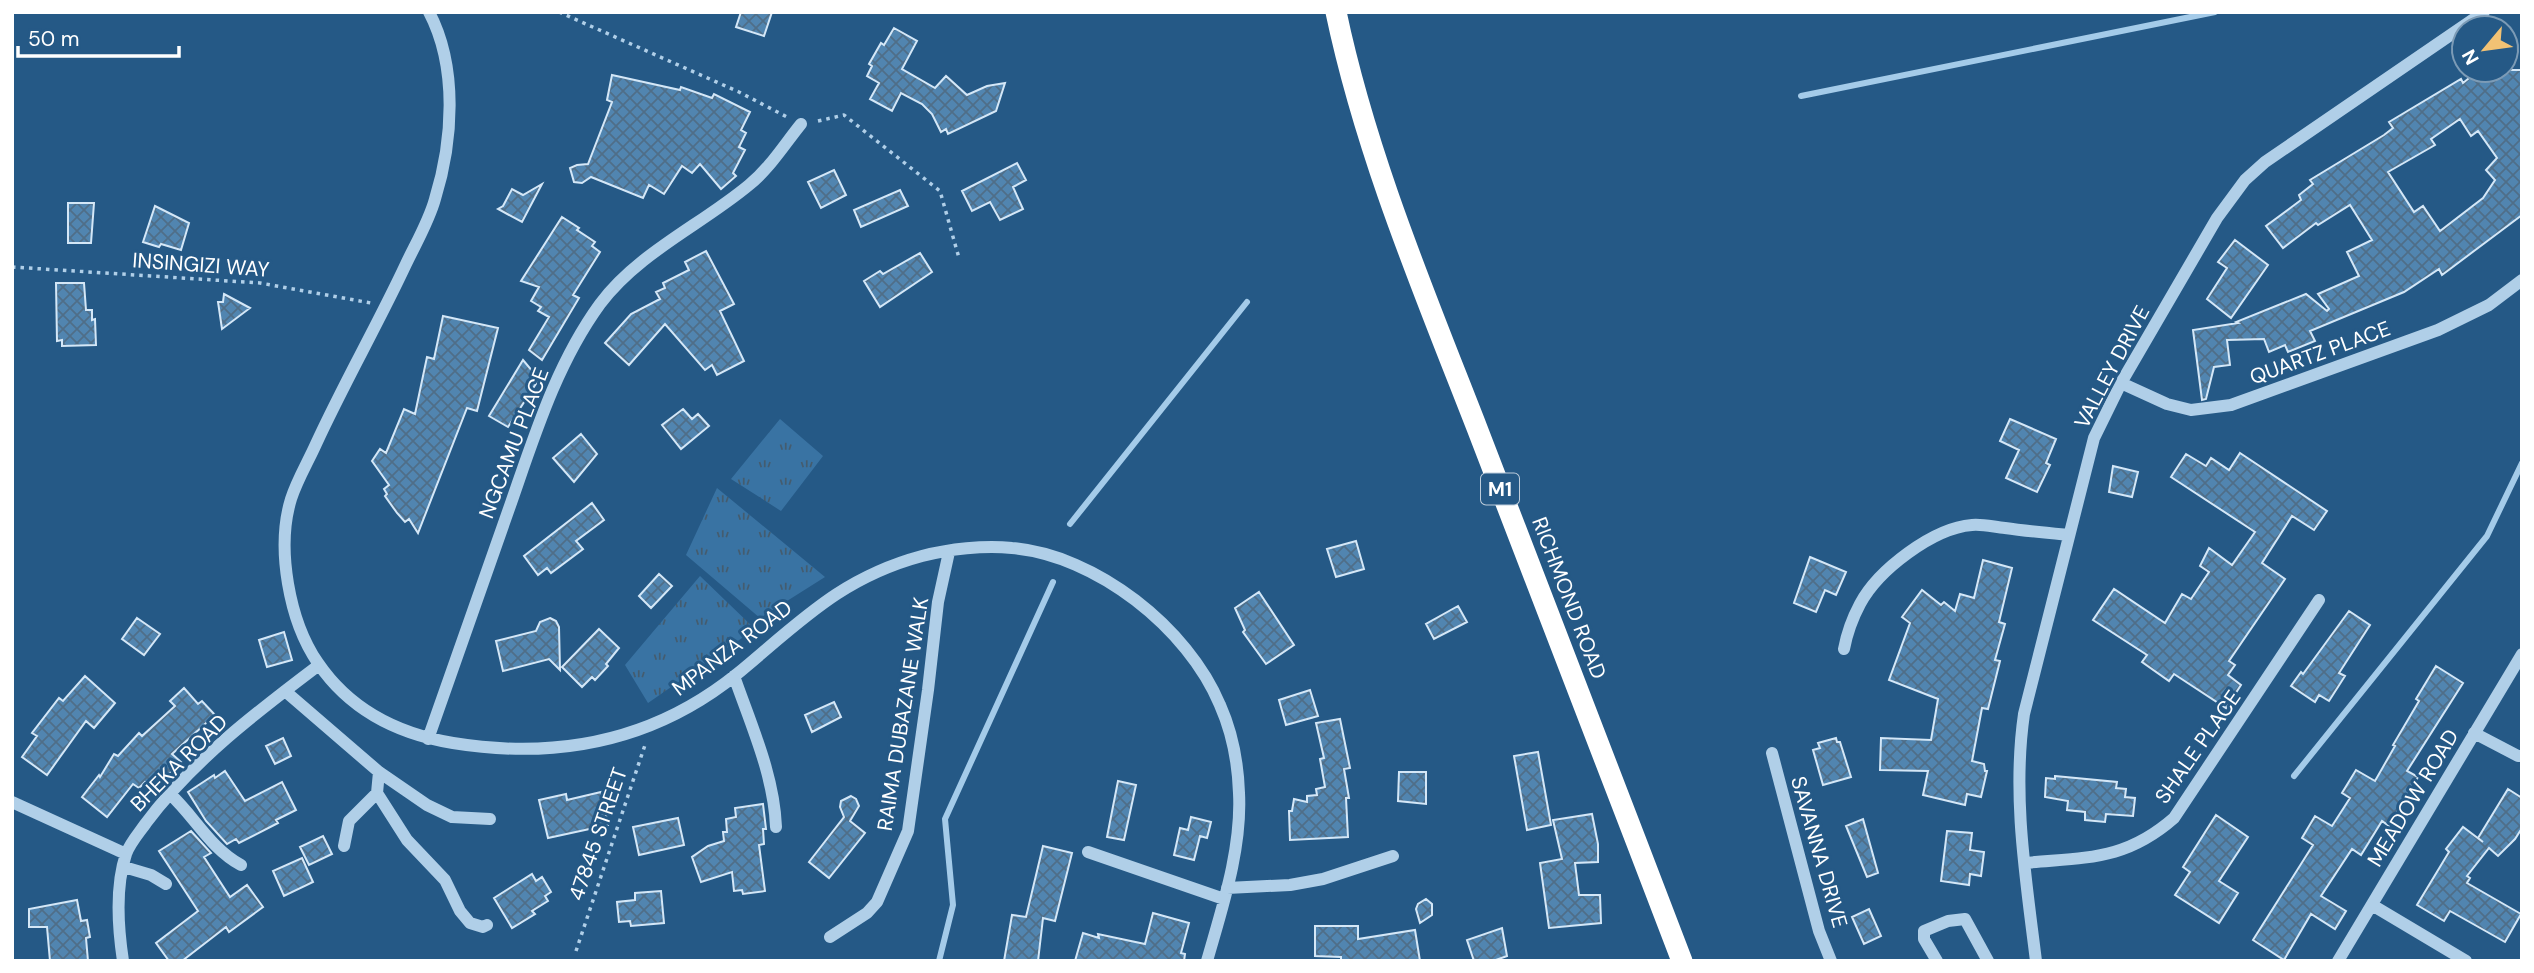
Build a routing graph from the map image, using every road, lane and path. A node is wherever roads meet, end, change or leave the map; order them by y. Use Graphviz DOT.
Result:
graph roads {
  1 [pos="429,12"];
  2 [pos="559,12"];
  3 [pos="1327,12"];
  4 [pos="1336,12"];
  5 [pos="2484,12"];
  6 [pos="1346,57"];
  7 [pos="800,124"];
  8 [pos="959,258"];
  9 [pos="12,267"];
  10 [pos="2522,280"];
  11 [pos="386,306"];
  12 [pos="2121,383"];
  13 [pos="2069,536"];
  14 [pos="949,552"];
  15 [pos="2319,600"];
  16 [pos="1844,649"];
  17 [pos="2522,654"];
  18 [pos="319,665"];
  19 [pos="734,676"];
  20 [pos="285,691"];
  21 [pos="651,727"];
  22 [pos="2474,733"];
  23 [pos="428,738"];
  24 [pos="1772,753"];
  25 [pos="2522,756"];
  26 [pos="379,772"];
  27 [pos="376,793"];
  28 [pos="170,794"];
  29 [pos="12,802"];
  30 [pos="490,819"];
  31 [pos="776,827"];
  32 [pos="344,846"];
  33 [pos="1088,852"];
  34 [pos="1393,856"];
  35 [pos="125,860"];
  36 [pos="2025,863"];
  37 [pos="241,864"];
  38 [pos="166,884"];
  39 [pos="1225,894"];
  40 [pos="2372,905"];
  41 [pos="487,925"];
  42 [pos="830,937"];
  43 [pos="576,951"];
  44 [pos="123,961"];
  45 [pos="1206,961"];
  46 [pos="1682,961"];
  47 [pos="1831,961"];
  48 [pos="1937,961"];
  49 [pos="1988,961"];
  50 [pos="2036,961"];
  51 [pos="2338,961"];
  52 [pos="2466,961"];
  1 -- 11 [label="street, MPANZA ROAD"];
  2 -- 7 [label="path"];
  3 -- 6 [label="highway"];
  4 -- 6 [label="highway, RICHMOND ROAD / M1"];
  5 -- 12 [label="street, VALLEY DRIVE"];
  6 -- 46 [label="highway, RICHMOND ROAD / M1"];
  7 -- 8 [label="path"];
  7 -- 23 [label="street, NGCAMU PLACE"];
  9 -- 11 [label="path, INSINGIZI WAY"];
  10 -- 12 [label="street, QUARTZ PLACE"];
  11 -- 18 [label="street, MPANZA ROAD"];
  12 -- 13 [label="street, VALLEY DRIVE"];
  13 -- 16 [label="street"];
  13 -- 36 [label="street, VALLEY DRIVE"];
  14 -- 19 [label="street, MPANZA ROAD"];
  14 -- 39 [label="street, MPANZA ROAD"];
  14 -- 42 [label="street, RAIMA DUBAZANE WALK"];
  15 -- 36 [label="street, SHALE PLACE"];
  17 -- 22 [label="street, MEADOW ROAD"];
  18 -- 20 [label="street, BHEKA ROAD"];
  18 -- 23 [label="street, MPANZA ROAD"];
  19 -- 21 [label="street, MPANZA ROAD"];
  19 -- 31 [label="street"];
  20 -- 26 [label="street"];
  20 -- 28 [label="street, BHEKA ROAD"];
  21 -- 23 [label="street, MPANZA ROAD"];
  21 -- 43 [label="path, 47845 STREET"];
  22 -- 25 [label="street"];
  22 -- 40 [label="street, MEADOW ROAD"];
  24 -- 47 [label="street, SAVANNA DRIVE"];
  26 -- 27 [label="street"];
  26 -- 30 [label="street"];
  27 -- 32 [label="street"];
  27 -- 41 [label="street"];
  28 -- 35 [label="street, BHEKA ROAD"];
  28 -- 37 [label="street"];
  29 -- 35 [label="street"];
  33 -- 39 [label="street"];
  34 -- 39 [label="street"];
  35 -- 38 [label="street"];
  35 -- 44 [label="street, BHEKA ROAD"];
  36 -- 50 [label="street, VALLEY DRIVE"];
  39 -- 45 [label="street, MPANZA ROAD"];
  40 -- 51 [label="street, MEADOW ROAD"];
  40 -- 52 [label="street"];
  48 -- 49 [label="street"];
}
